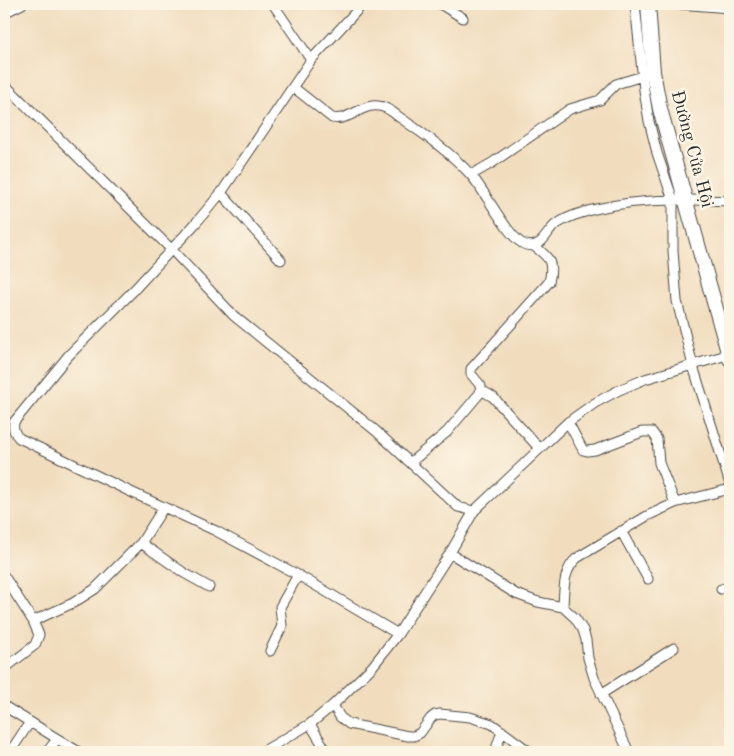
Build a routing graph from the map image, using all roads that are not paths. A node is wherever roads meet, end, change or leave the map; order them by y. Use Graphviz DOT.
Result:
graph roads {
  1 [pos="22,4"];
  2 [pos="273,4"];
  3 [pos="363,4"];
  4 [pos="440,4"];
  5 [pos="635,4"];
  6 [pos="649,4"];
  7 [pos="679,4"];
  8 [pos="730,8"];
  9 [pos="4,13"];
  10 [pos="463,18"];
  11 [pos="311,60"];
  12 [pos="648,74"];
  13 [pos="293,86"];
  14 [pos="6,90"];
  15 [pos="471,175"];
  16 [pos="221,193"];
  17 [pos="679,200"];
  18 [pos="730,201"];
  19 [pos="534,246"];
  20 [pos="172,250"];
  21 [pos="281,260"];
  22 [pos="730,356"];
  23 [pos="693,366"];
  24 [pos="481,390"];
  25 [pos="568,422"];
  26 [pos="539,448"];
  27 [pos="411,462"];
  28 [pos="730,484"];
  29 [pos="730,489"];
  30 [pos="674,503"];
  31 [pos="164,507"];
  32 [pos="474,510"];
  33 [pos="621,531"];
  34 [pos="141,543"];
  35 [pos="450,553"];
  36 [pos="298,575"];
  37 [pos="4,576"];
  38 [pos="648,578"];
  39 [pos="209,587"];
  40 [pos="563,607"];
  41 [pos="33,621"];
  42 [pos="398,634"];
  43 [pos="674,648"];
  44 [pos="270,651"];
  45 [pos="4,670"];
  46 [pos="601,694"];
  47 [pos="333,705"];
  48 [pos="4,706"];
  49 [pos="30,722"];
  50 [pos="310,724"];
  51 [pos="502,731"];
  52 [pos="57,739"];
  53 [pos="10,752"];
  54 [pos="47,752"];
  55 [pos="79,752"];
  56 [pos="262,752"];
  57 [pos="327,752"];
  58 [pos="495,752"];
  59 [pos="530,752"];
  60 [pos="629,752"];
  1 -- 9 [label="street"];
  2 -- 11 [label="street"];
  3 -- 11 [label="street"];
  4 -- 10 [label="street"];
  5 -- 12 [label="street"];
  6 -- 12 [label="main road, Đường Cửa Hội"];
  7 -- 8 [label="street"];
  11 -- 13 [label="street"];
  12 -- 15 [label="street"];
  12 -- 17 [label="main road, Đường Cửa Hội"];
  13 -- 15 [label="street"];
  13 -- 16 [label="street"];
  14 -- 20 [label="street"];
  15 -- 19 [label="street"];
  16 -- 20 [label="street"];
  16 -- 21 [label="street"];
  17 -- 18 [label="street"];
  17 -- 19 [label="street"];
  17 -- 22 [label="main road, Đường Cửa Hội"];
  17 -- 23 [label="street"];
  19 -- 24 [label="street"];
  20 -- 27 [label="street"];
  20 -- 31 [label="street"];
  22 -- 23 [label="street"];
  23 -- 25 [label="street"];
  23 -- 28 [label="street"];
  24 -- 26 [label="street"];
  24 -- 27 [label="street"];
  25 -- 26 [label="street"];
  25 -- 30 [label="street"];
  26 -- 32 [label="street"];
  27 -- 32 [label="street"];
  29 -- 30 [label="street"];
  30 -- 33 [label="street"];
  31 -- 34 [label="street"];
  31 -- 36 [label="street"];
  32 -- 35 [label="street"];
  33 -- 38 [label="street"];
  33 -- 40 [label="street"];
  34 -- 39 [label="street"];
  34 -- 41 [label="street"];
  35 -- 40 [label="street"];
  35 -- 42 [label="street"];
  36 -- 42 [label="street"];
  36 -- 44 [label="street"];
  37 -- 41 [label="street"];
  40 -- 46 [label="street"];
  41 -- 45 [label="street"];
  42 -- 47 [label="street"];
  43 -- 46 [label="street"];
  46 -- 60 [label="street"];
  47 -- 50 [label="street"];
  47 -- 51 [label="street"];
  48 -- 49 [label="street"];
  49 -- 52 [label="street"];
  49 -- 53 [label="street"];
  50 -- 56 [label="street"];
  50 -- 57 [label="street"];
  51 -- 58 [label="street"];
  51 -- 59 [label="street"];
  52 -- 54 [label="street"];
  52 -- 55 [label="street"];
}
